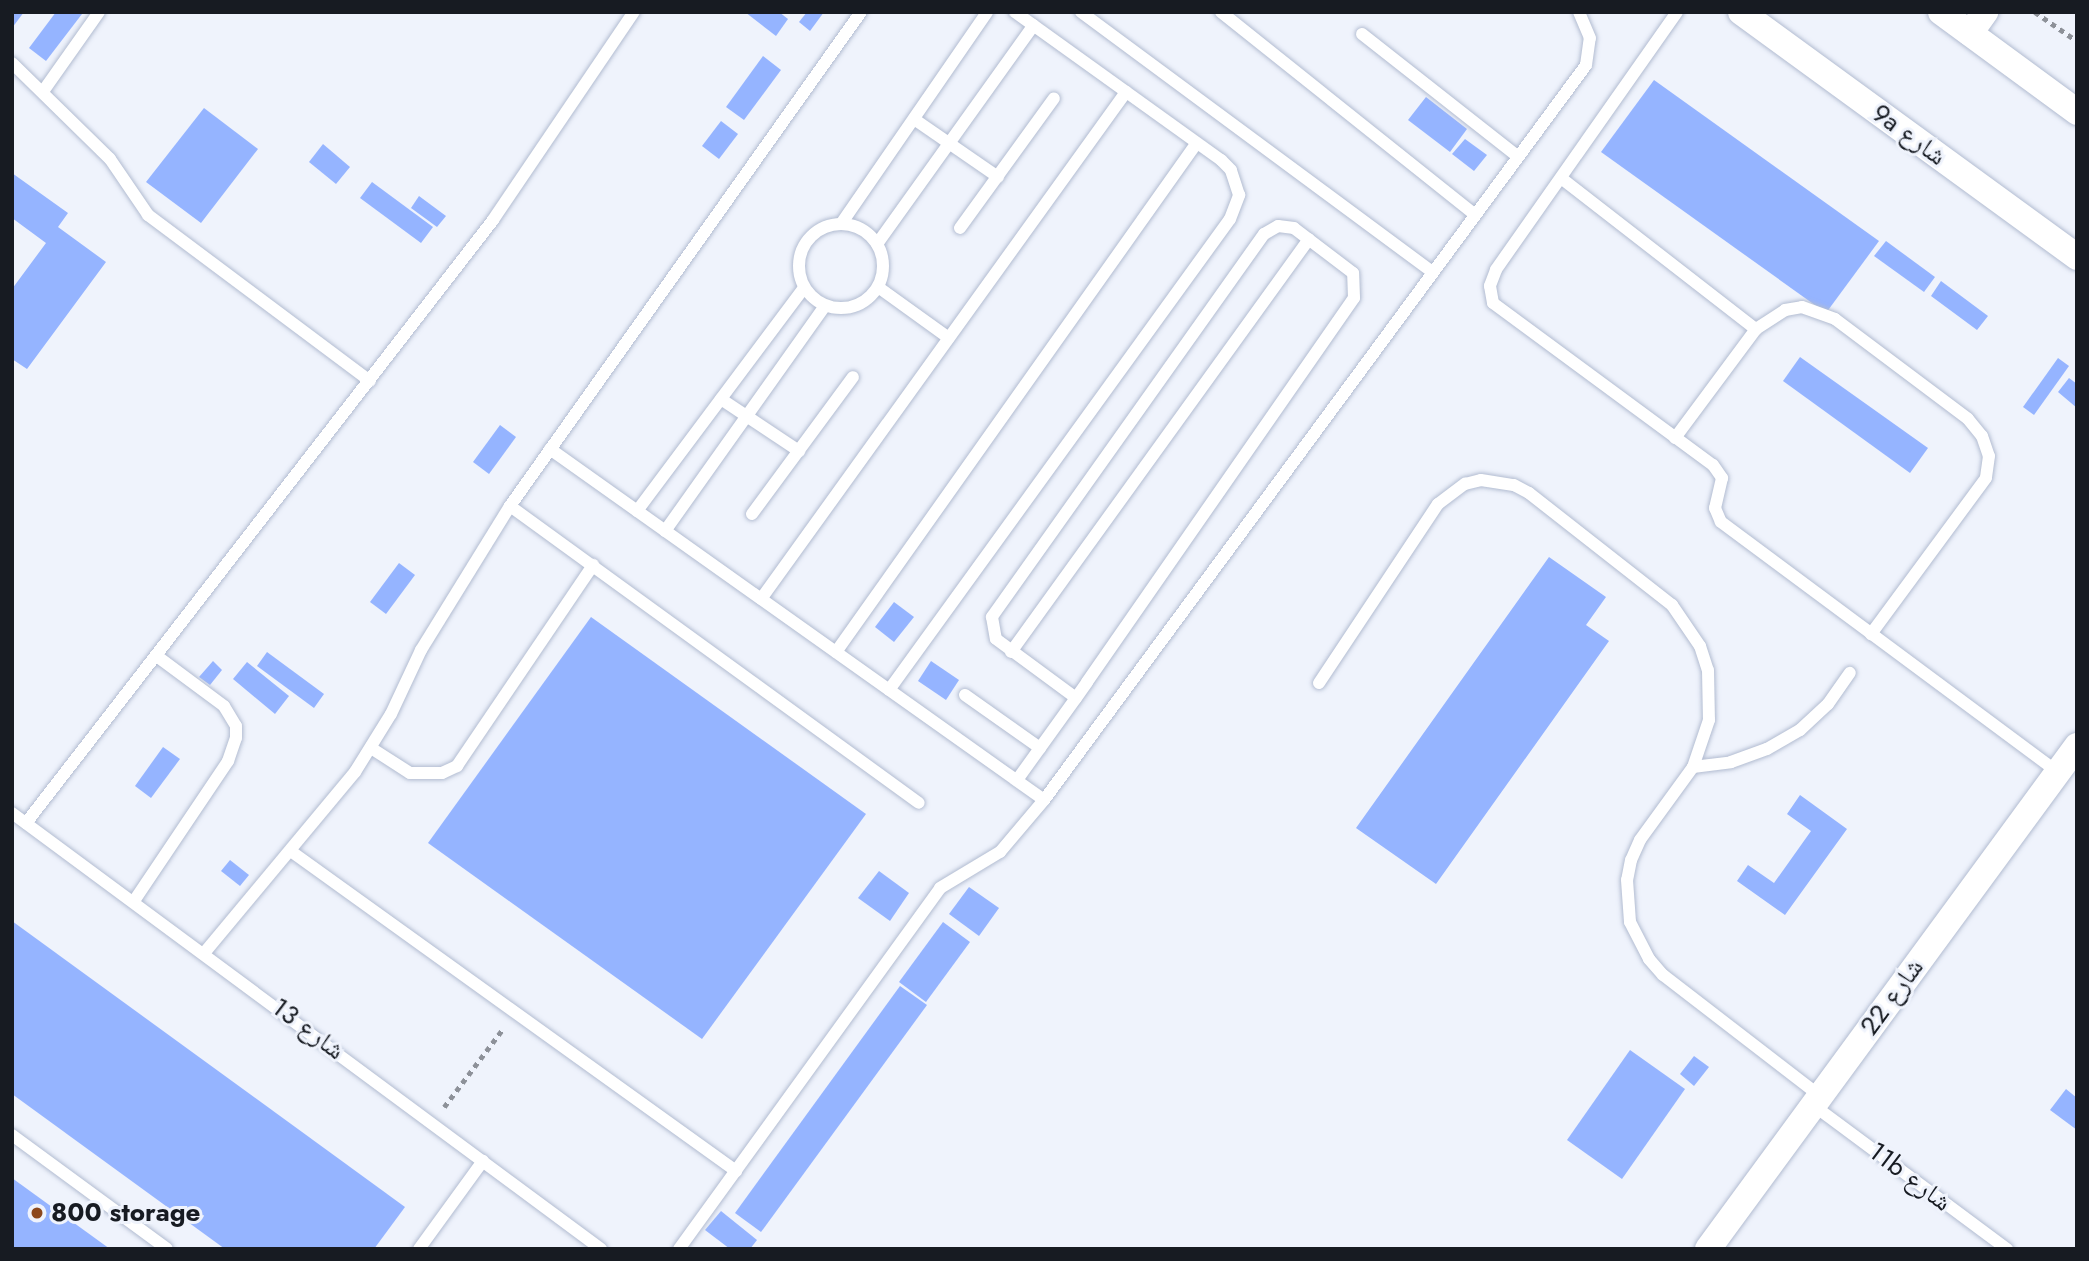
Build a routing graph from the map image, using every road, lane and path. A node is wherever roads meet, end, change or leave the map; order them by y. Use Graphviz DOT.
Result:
graph roads {
  1 [pos="99,12"];
  2 [pos="634,12"];
  3 [pos="861,12"];
  4 [pos="988,12"];
  5 [pos="1015,12"];
  6 [pos="1081,12"];
  7 [pos="1221,12"];
  8 [pos="1579,12"];
  9 [pos="1677,12"];
  10 [pos="1941,12"];
  11 [pos="2035,12"];
  12 [pos="1746,14"];
  13 [pos="1978,23"];
  14 [pos="1034,25"];
  15 [pos="1362,34"];
  16 [pos="2077,41"];
  17 [pos="12,63"];
  18 [pos="44,90"];
  19 [pos="1126,92"];
  20 [pos="1054,98"];
  21 [pos="2077,111"];
  22 [pos="914,119"];
  23 [pos="949,144"];
  24 [pos="1196,144"];
  25 [pos="1517,156"];
  26 [pos="998,177"];
  27 [pos="1561,178"];
  28 [pos="1474,214"];
  29 [pos="841,224"];
  30 [pos="960,228"];
  31 [pos="1309,239"];
  32 [pos="877,244"];
  33 [pos="2077,257"];
  34 [pos="1431,271"];
  35 [pos="878,287"];
  36 [pos="804,288"];
  37 [pos="825,306"];
  38 [pos="1756,329"];
  39 [pos="949,338"];
  40 [pos="853,377"];
  41 [pos="370,381"];
  42 [pos="721,399"];
  43 [pos="748,416"];
  44 [pos="1675,438"];
  45 [pos="550,449"];
  46 [pos="799,451"];
  47 [pos="510,506"];
  48 [pos="637,511"];
  49 [pos="752,514"];
  50 [pos="665,531"];
  51 [pos="593,565"];
  52 [pos="761,599"];
  53 [pos="1871,634"];
  54 [pos="836,652"];
  55 [pos="1012,652"];
  56 [pos="158,657"];
  57 [pos="1850,673"];
  58 [pos="1318,683"];
  59 [pos="889,690"];
  60 [pos="965,695"];
  61 [pos="1076,698"];
  62 [pos="2077,746"];
  63 [pos="371,748"];
  64 [pos="1040,748"];
  65 [pos="1693,767"];
  66 [pos="2057,772"];
  67 [pos="1017,780"];
  68 [pos="1044,800"];
  69 [pos="919,803"];
  70 [pos="12,813"];
  71 [pos="26,823"];
  72 [pos="292,852"];
  73 [pos="134,901"];
  74 [pos="205,952"];
  75 [pos="515,1012"];
  76 [pos="1816,1100"];
  77 [pos="432,1122"];
  78 [pos="12,1135"];
  79 [pos="482,1161"];
  80 [pos="736,1171"];
  81 [pos="167,1249"];
  82 [pos="419,1249"];
  83 [pos="601,1249"];
  84 [pos="679,1249"];
  85 [pos="1708,1249"];
  86 [pos="2007,1249"];
  1 -- 18 [label="lane"];
  2 -- 41 [label="lane"];
  3 -- 45 [label="lane"];
  4 -- 22 [label="lane"];
  5 -- 14 [label="lane"];
  6 -- 34 [label="lane"];
  7 -- 28 [label="lane"];
  8 -- 25 [label="lane"];
  9 -- 27 [label="lane"];
  10 -- 13 [label="street"];
  11 -- 16 [label="path"];
  12 -- 33 [label="street, 9a شارع"];
  13 -- 21 [label="street"];
  14 -- 19 [label="lane"];
  14 -- 23 [label="lane"];
  15 -- 25 [label="lane"];
  17 -- 18 [label="lane"];
  18 -- 41 [label="lane"];
  19 -- 24 [label="lane"];
  19 -- 39 [label="lane"];
  20 -- 26 [label="lane"];
  22 -- 23 [label="lane"];
  22 -- 29 [label="lane"];
  23 -- 26 [label="lane"];
  23 -- 32 [label="lane"];
  24 -- 54 [label="lane"];
  24 -- 59 [label="lane"];
  25 -- 28 [label="lane"];
  26 -- 30 [label="lane"];
  27 -- 38 [label="lane"];
  27 -- 44 [label="lane"];
  28 -- 34 [label="lane"];
  29 -- 32 [label="lane"];
  29 -- 36 [label="lane"];
  31 -- 55 [label="lane"];
  31 -- 55 [label="lane"];
  31 -- 61 [label="lane"];
  32 -- 35 [label="lane"];
  34 -- 68 [label="lane"];
  35 -- 37 [label="lane"];
  35 -- 39 [label="lane"];
  36 -- 37 [label="lane"];
  36 -- 42 [label="lane"];
  37 -- 43 [label="lane"];
  38 -- 44 [label="lane"];
  38 -- 53 [label="lane"];
  39 -- 52 [label="lane"];
  40 -- 46 [label="lane"];
  41 -- 56 [label="lane"];
  42 -- 43 [label="lane"];
  42 -- 48 [label="lane"];
  43 -- 46 [label="lane"];
  43 -- 50 [label="lane"];
  44 -- 53 [label="lane"];
  45 -- 47 [label="lane"];
  45 -- 48 [label="lane"];
  46 -- 49 [label="lane"];
  47 -- 51 [label="lane"];
  47 -- 63 [label="lane"];
  48 -- 50 [label="lane"];
  50 -- 52 [label="lane"];
  51 -- 63 [label="lane"];
  51 -- 69 [label="lane"];
  52 -- 54 [label="lane"];
  53 -- 66 [label="lane"];
  54 -- 59 [label="lane"];
  55 -- 61 [label="lane"];
  56 -- 71 [label="lane"];
  56 -- 73 [label="lane"];
  57 -- 65 [label="lane"];
  58 -- 65 [label="lane, 11b شارع"];
  59 -- 67 [label="lane"];
  60 -- 64 [label="lane"];
  61 -- 64 [label="lane"];
  62 -- 66 [label="street, شارع 22"];
  63 -- 72 [label="lane"];
  64 -- 67 [label="lane"];
  65 -- 76 [label="lane, 11b شارع"];
  66 -- 76 [label="street, شارع 22"];
  67 -- 68 [label="lane"];
  68 -- 80 [label="lane"];
  70 -- 71 [label="lane, شارع 13"];
  71 -- 73 [label="lane, شارع 13"];
  72 -- 74 [label="lane"];
  72 -- 75 [label="lane"];
  73 -- 74 [label="lane, شارع 13"];
  74 -- 77 [label="lane, شارع 13"];
  75 -- 77 [label="path"];
  75 -- 80 [label="lane"];
  76 -- 85 [label="street, شارع 22"];
  76 -- 86 [label="lane, 11b شارع"];
  77 -- 79 [label="lane, شارع 13"];
  78 -- 81 [label="lane"];
  79 -- 82 [label="lane"];
  79 -- 83 [label="lane, شارع 13"];
  80 -- 84 [label="lane"];
}
